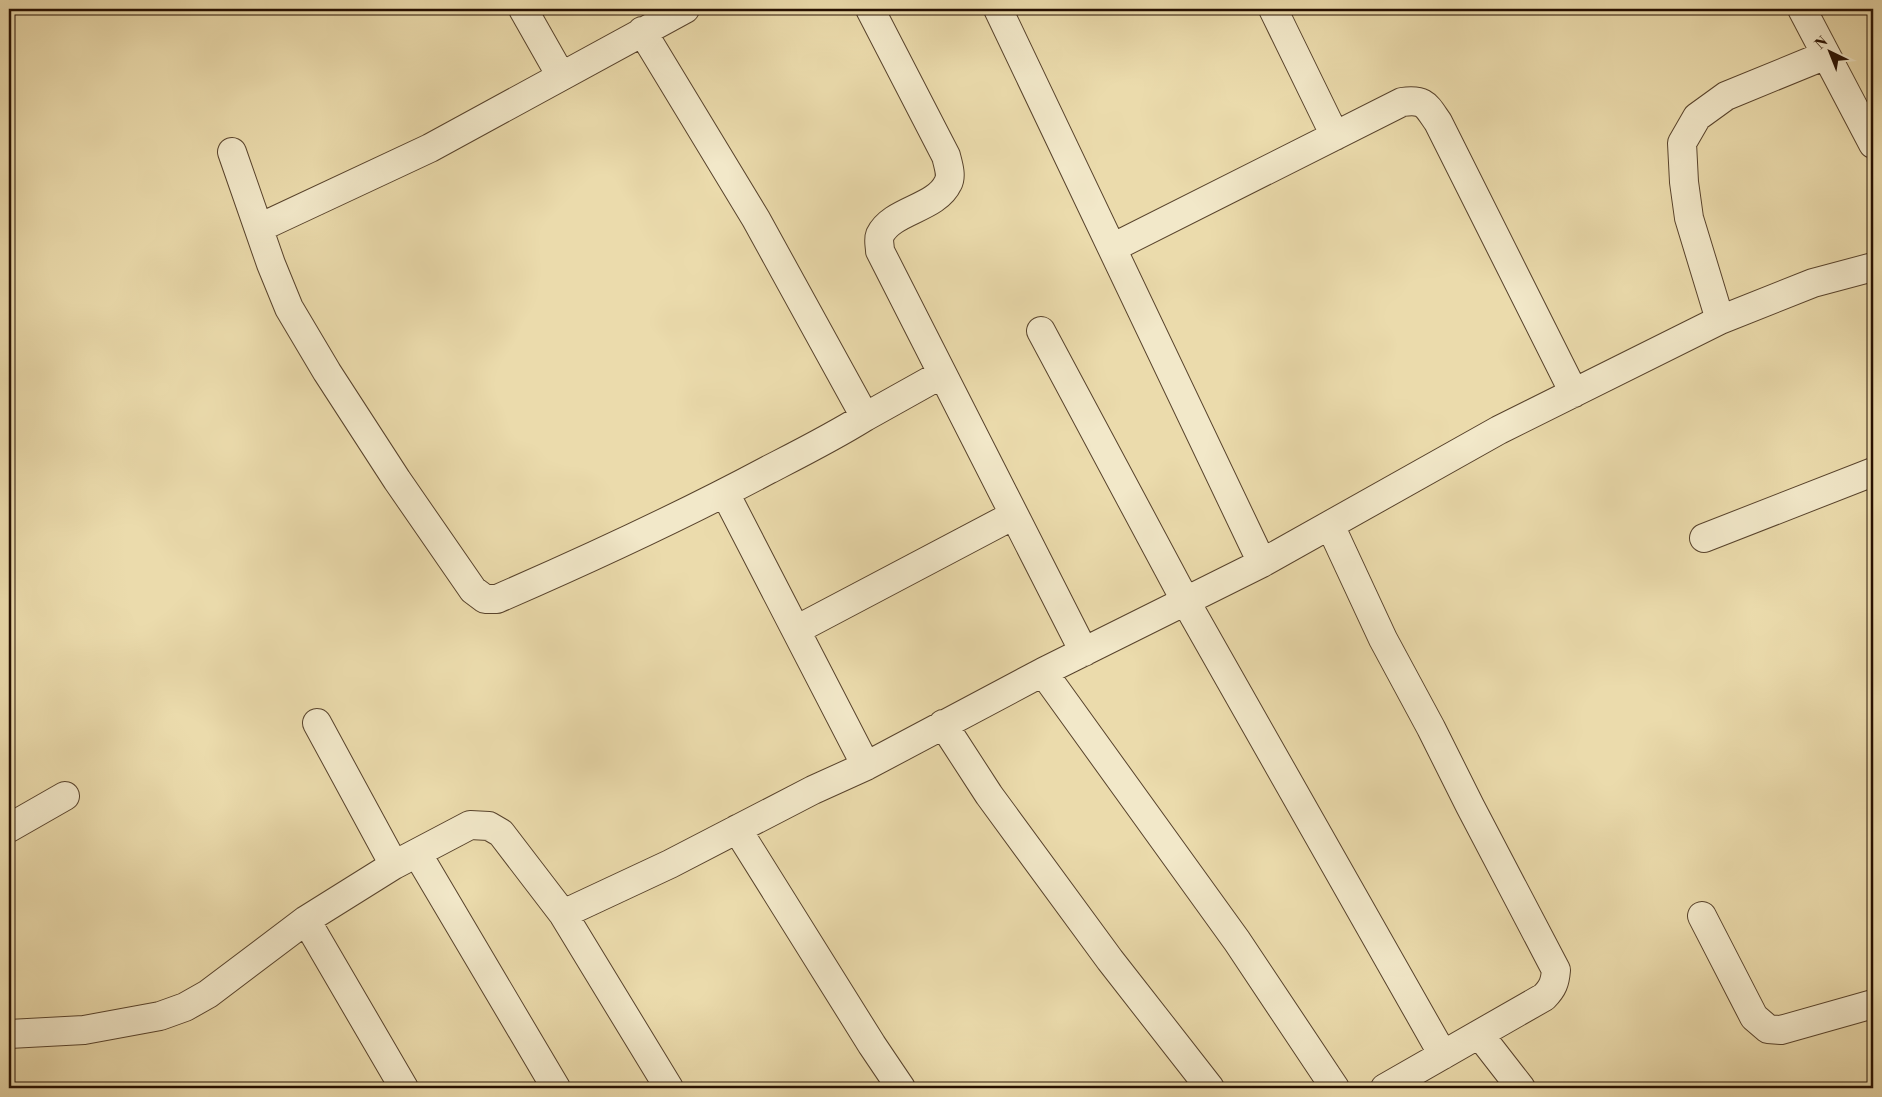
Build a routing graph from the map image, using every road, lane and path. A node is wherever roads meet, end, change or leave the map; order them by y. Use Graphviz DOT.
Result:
graph roads {
  1 [pos="523,9"];
  2 [pos="685,9"];
  3 [pos="870,9"];
  4 [pos="998,9"];
  5 [pos="1273,9"];
  6 [pos="1802,9"];
  7 [pos="642,31"];
  8 [pos="1826,55"];
  9 [pos="561,76"];
  10 [pos="1335,136"];
  11 [pos="1873,144"];
  12 [pos="232,152"];
  13 [pos="259,228"];
  14 [pos="1112,248"];
  15 [pos="1873,267"];
  16 [pos="1720,320"];
  17 [pos="1041,331"];
  18 [pos="942,374"];
  19 [pos="1574,393"];
  20 [pos="864,417"];
  21 [pos="1873,472"];
  22 [pos="725,493"];
  23 [pos="1014,515"];
  24 [pos="1330,525"];
  25 [pos="1704,538"];
  26 [pos="1262,563"];
  27 [pos="1186,602"];
  28 [pos="796,630"];
  29 [pos="1084,652"];
  30 [pos="1043,672"];
  31 [pos="317,723"];
  32 [pos="943,724"];
  33 [pos="866,766"];
  34 [pos="65,796"];
  35 [pos="9,828"];
  36 [pos="737,829"];
  37 [pos="406,859"];
  38 [pos="563,914"];
  39 [pos="1702,916"];
  40 [pos="306,920"];
  41 [pos="1873,1004"];
  42 [pos="10,1032"];
  43 [pos="1479,1034"];
  44 [pos="1443,1055"];
  45 [pos="404,1088"];
  46 [pos="556,1088"];
  47 [pos="669,1088"];
  48 [pos="901,1088"];
  49 [pos="1210,1088"];
  50 [pos="1334,1088"];
  51 [pos="1384,1088"];
  52 [pos="1521,1088"];
  1 -- 9 [label="street"];
  2 -- 7 [label="street"];
  3 -- 18 [label="street"];
  4 -- 14 [label="street"];
  5 -- 10 [label="street"];
  6 -- 8 [label="street"];
  7 -- 9 [label="street"];
  7 -- 20 [label="street"];
  8 -- 11 [label="street"];
  8 -- 16 [label="street"];
  9 -- 13 [label="street"];
  10 -- 14 [label="street"];
  10 -- 19 [label="street"];
  12 -- 13 [label="street"];
  13 -- 22 [label="street"];
  14 -- 26 [label="street"];
  15 -- 16 [label="street"];
  16 -- 19 [label="street"];
  17 -- 27 [label="street"];
  18 -- 20 [label="street"];
  18 -- 23 [label="street"];
  19 -- 24 [label="street"];
  20 -- 22 [label="street"];
  21 -- 25 [label="street"];
  22 -- 28 [label="street"];
  23 -- 28 [label="street"];
  23 -- 29 [label="street"];
  24 -- 26 [label="street"];
  24 -- 43 [label="street"];
  26 -- 27 [label="street"];
  27 -- 29 [label="street"];
  27 -- 44 [label="street"];
  28 -- 33 [label="street"];
  29 -- 30 [label="street"];
  30 -- 32 [label="street"];
  30 -- 50 [label="street"];
  31 -- 37 [label="street"];
  32 -- 33 [label="street"];
  32 -- 49 [label="street"];
  33 -- 36 [label="street"];
  34 -- 35 [label="street"];
  36 -- 38 [label="street"];
  36 -- 48 [label="street"];
  37 -- 38 [label="street"];
  37 -- 40 [label="street"];
  37 -- 46 [label="street"];
  38 -- 47 [label="street"];
  39 -- 41 [label="street"];
  40 -- 42 [label="street"];
  40 -- 45 [label="street"];
  43 -- 44 [label="street"];
  43 -- 52 [label="street"];
  44 -- 51 [label="street"];
}
